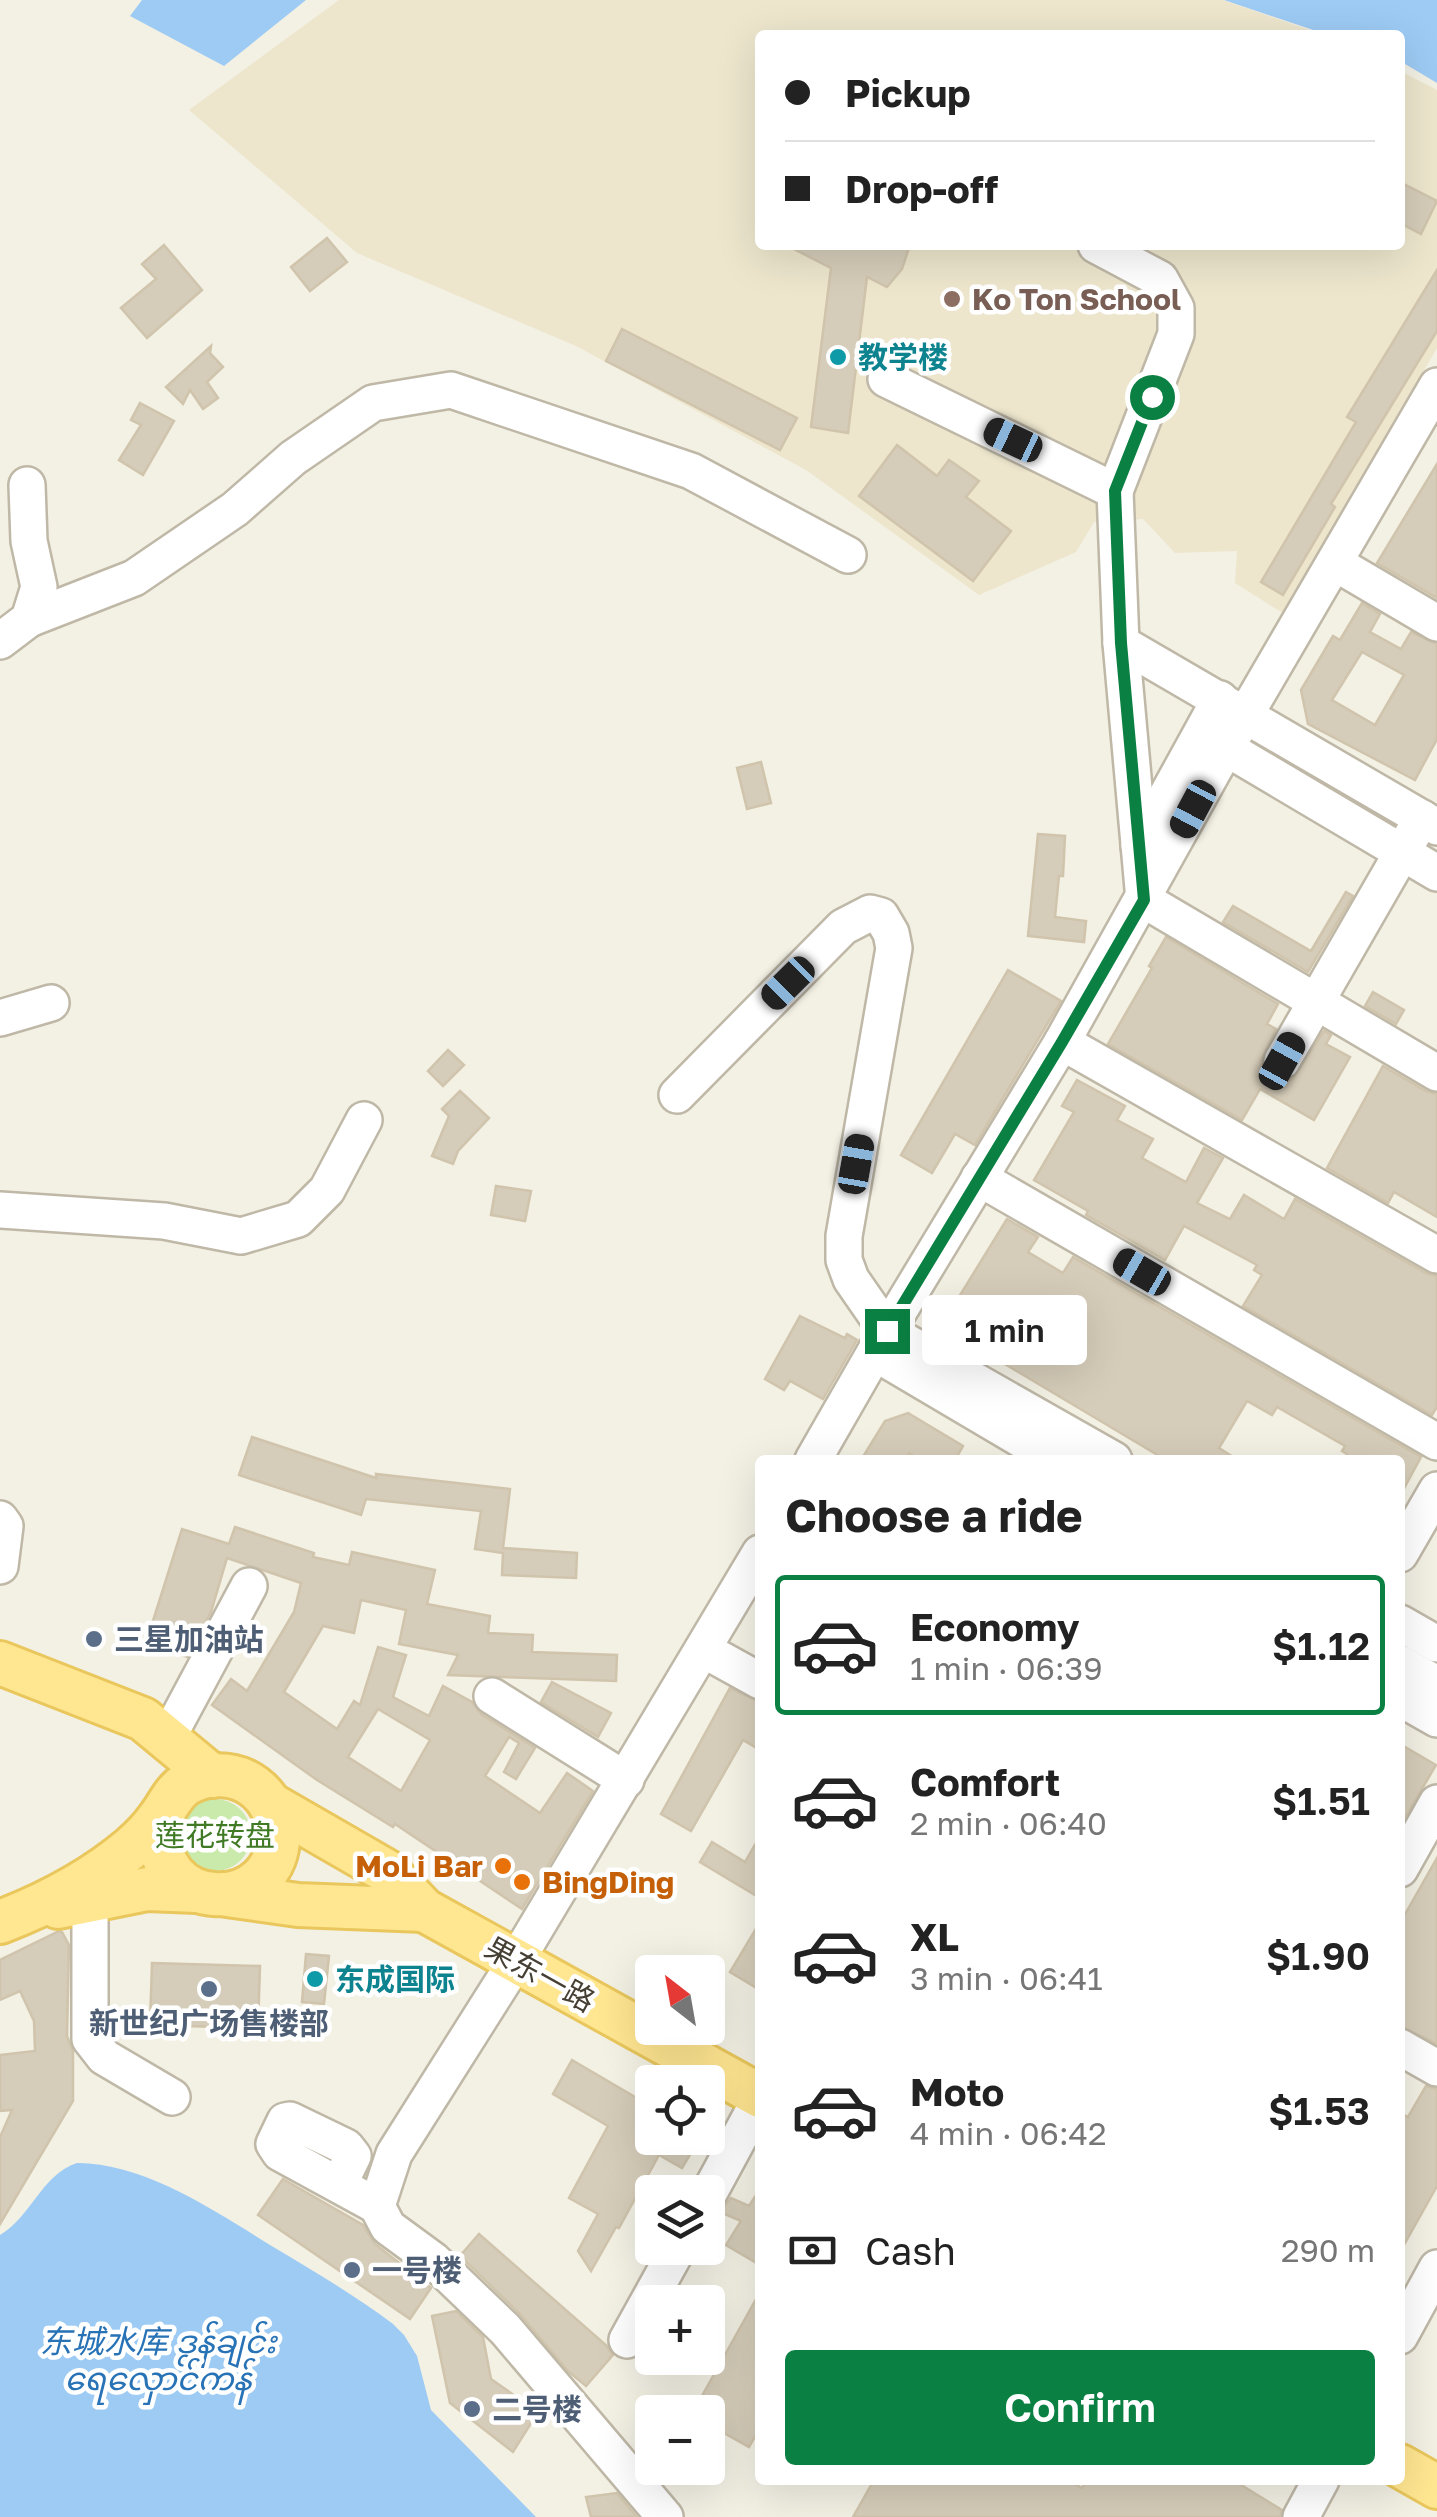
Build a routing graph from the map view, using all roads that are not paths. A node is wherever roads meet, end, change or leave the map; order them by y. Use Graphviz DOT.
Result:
graph roads {
  1 [pos="1105,250"];
  2 [pos="886,379"];
  3 [pos="1437,386"];
  4 [pos="1425,434"];
  5 [pos="26,485"];
  6 [pos="1115,491"];
  7 [pos="848,556"];
  8 [pos="1335,562"];
  9 [pos="29,619"];
  10 [pos="1437,623"];
  11 [pos="0,641"];
  12 [pos="1121,643"];
  13 [pos="1234,707"];
  14 [pos="1226,748"];
  15 [pos="1430,822"];
  16 [pos="1139,846"];
  17 [pos="1400,851"];
  18 [pos="1437,874"];
  19 [pos="1144,900"];
  20 [pos="1315,1002"];
  21 [pos="51,1003"];
  22 [pos="0,1018"];
  23 [pos="1062,1042"];
  24 [pos="1282,1061"];
  25 [pos="1437,1073"];
  26 [pos="677,1095"];
  27 [pos="364,1120"];
  28 [pos="979,1178"];
  29 [pos="0,1210"];
  30 [pos="1437,1255"];
  31 [pos="881,1342"];
  32 [pos="1437,1442"];
  33 [pos="816,1455"];
  34 [pos="1049,1455"];
  35 [pos="1104,1455"];
  36 [pos="1437,1490"];
  37 [pos="0,1518"];
  38 [pos="1405,1545"];
  39 [pos="755,1562"];
  40 [pos="0,1566"];
  41 [pos="249,1586"];
  42 [pos="1405,1626"];
  43 [pos="1437,1644"];
  44 [pos="704,1650"];
  45 [pos="0,1663"];
  46 [pos="1405,1666"];
  47 [pos="755,1678"];
  48 [pos="1437,1684"];
  49 [pos="492,1696"];
  50 [pos="1405,1701"];
  51 [pos="1437,1719"];
  52 [pos="166,1738"];
  53 [pos="212,1776"];
  54 [pos="626,1780"];
  55 [pos="1437,1803"];
  56 [pos="270,1804"];
  57 [pos="160,1818"];
  58 [pos="1405,1860"];
  59 [pos="212,1893"];
  60 [pos="90,1900"];
  61 [pos="424,1910"];
  62 [pos="7,1920"];
  63 [pos="516,1961"];
  64 [pos="1405,2050"];
  65 [pos="1437,2068"];
  66 [pos="755,2095"];
  67 [pos="172,2096"];
  68 [pos="755,2107"];
  69 [pos="719,2175"];
  70 [pos="339,2185"];
  71 [pos="377,2206"];
  72 [pos="669,2265"];
  73 [pos="1437,2268"];
  74 [pos="1405,2327"];
  75 [pos="627,2340"];
  76 [pos="1405,2469"];
  77 [pos="1318,2485"];
  78 [pos="1437,2487"];
  79 [pos="665,2517"];
  80 [pos="1301,2517"];
  1 -- 6 [label="street"];
  2 -- 6 [label="street"];
  3 -- 4 [label="street"];
  4 -- 8 [label="street"];
  5 -- 9 [label="street"];
  6 -- 12 [label="street"];
  7 -- 9 [label="street"];
  8 -- 10 [label="street"];
  8 -- 13 [label="street"];
  9 -- 11 [label="street"];
  12 -- 13 [label="street"];
  12 -- 16 [label="street"];
  13 -- 14 [label="street"];
  13 -- 15 [label="street"];
  13 -- 16 [label="street"];
  14 -- 17 [label="street"];
  14 -- 19 [label="street"];
  15 -- 17 [label="street"];
  16 -- 19 [label="street"];
  17 -- 18 [label="street"];
  17 -- 20 [label="street"];
  19 -- 20 [label="street"];
  19 -- 23 [label="street"];
  20 -- 24 [label="street"];
  20 -- 25 [label="street"];
  21 -- 22 [label="street"];
  23 -- 28 [label="street"];
  23 -- 30 [label="street"];
  26 -- 31 [label="street"];
  27 -- 29 [label="street"];
  28 -- 31 [label="street"];
  28 -- 32 [label="street"];
  31 -- 33 [label="street"];
  31 -- 34 [label="street"];
  31 -- 35 [label="street"];
  36 -- 38 [label="street"];
  37 -- 40 [label="street"];
  39 -- 44 [label="street"];
  41 -- 52 [label="street"];
  42 -- 43 [label="street"];
  44 -- 47 [label="street"];
  44 -- 54 [label="street"];
  45 -- 52 [label="main road"];
  46 -- 48 [label="street"];
  49 -- 54 [label="street"];
  50 -- 51 [label="street"];
  52 -- 53 [label="main road"];
  53 -- 56 [label="main road"];
  53 -- 57 [label="main road"];
  54 -- 63 [label="street"];
  55 -- 58 [label="street"];
  56 -- 59 [label="main road"];
  56 -- 61 [label="main road"];
  57 -- 59 [label="main road"];
  57 -- 62 [label="main road"];
  59 -- 60 [label="main road"];
  59 -- 61 [label="main road"];
  60 -- 62 [label="main road"];
  60 -- 67 [label="street"];
  61 -- 63 [label="main road, 果东一路"];
  63 -- 66 [label="main road, 果东一路"];
  63 -- 71 [label="street"];
  64 -- 65 [label="street"];
  68 -- 69 [label="street"];
  70 -- 71 [label="street"];
  71 -- 79 [label="street"];
  72 -- 75 [label="street"];
  73 -- 74 [label="street"];
  76 -- 78 [label="main road"];
  77 -- 80 [label="street"];
}
